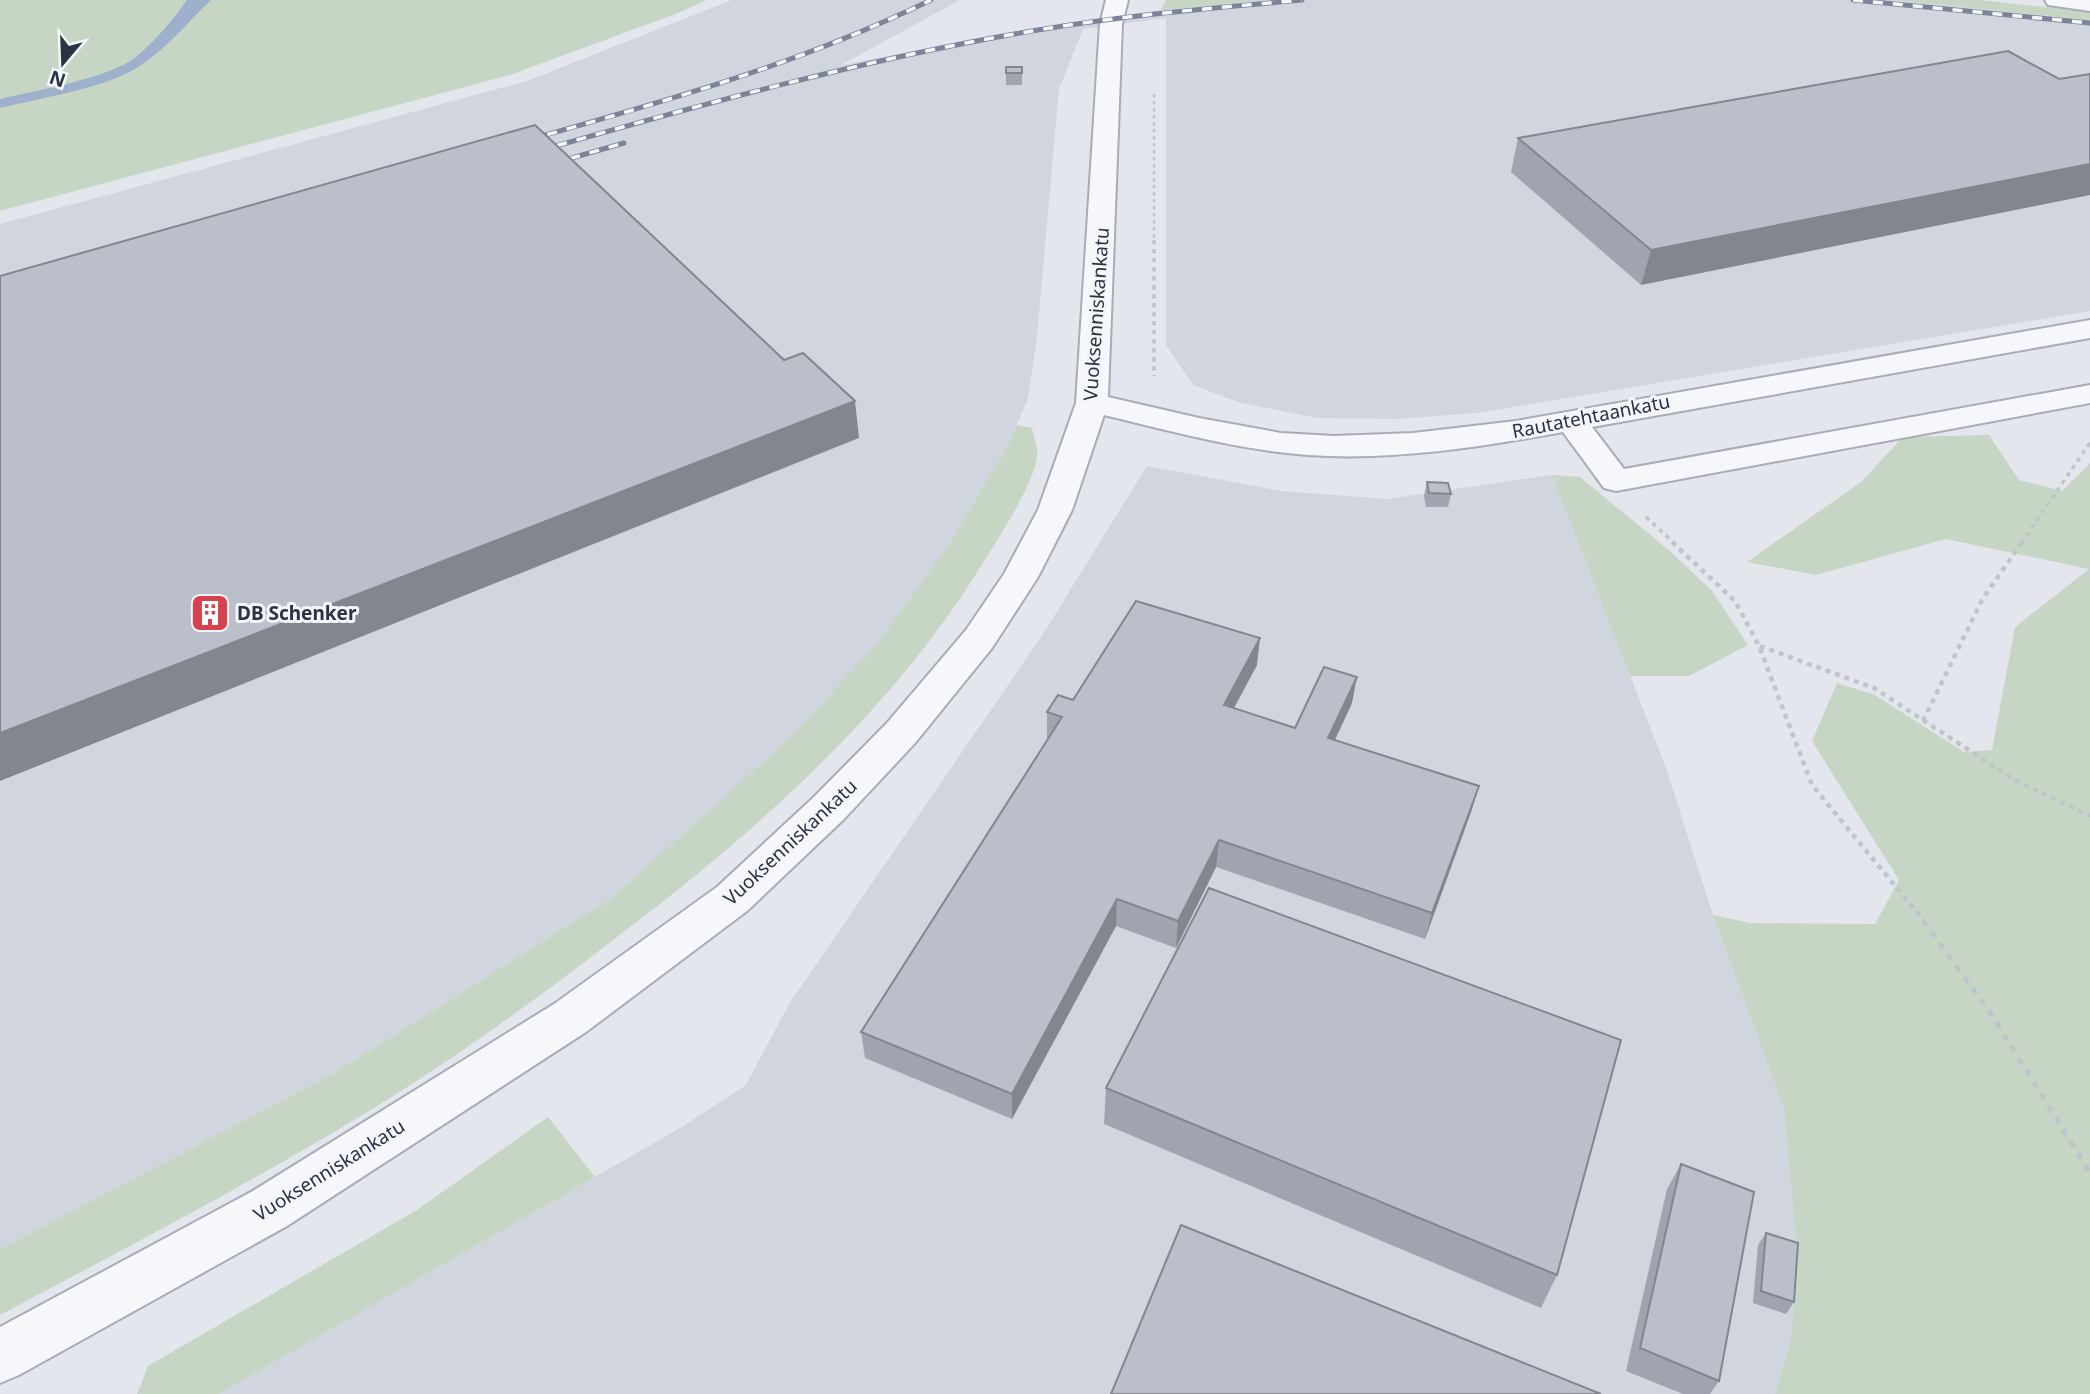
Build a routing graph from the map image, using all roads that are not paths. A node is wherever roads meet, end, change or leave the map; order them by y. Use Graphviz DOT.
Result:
graph roads {
  1 [pos="1116,0"];
  2 [pos="2056,0"];
  3 [pos="2090,4"];
  4 [pos="2090,330"];
  5 [pos="2090,394"];
  6 [pos="1092,403"];
  7 [pos="1571,420"];
  8 [pos="0,1356"];
  1 -- 6 [label="street, Vuoksenniskankatu"];
  2 -- 3 [label="street"];
  4 -- 7 [label="street, Rautatehtaankatu"];
  5 -- 7 [label="street"];
  6 -- 7 [label="street, Rautatehtaankatu"];
  6 -- 8 [label="street, Vuoksenniskankatu"];
}
